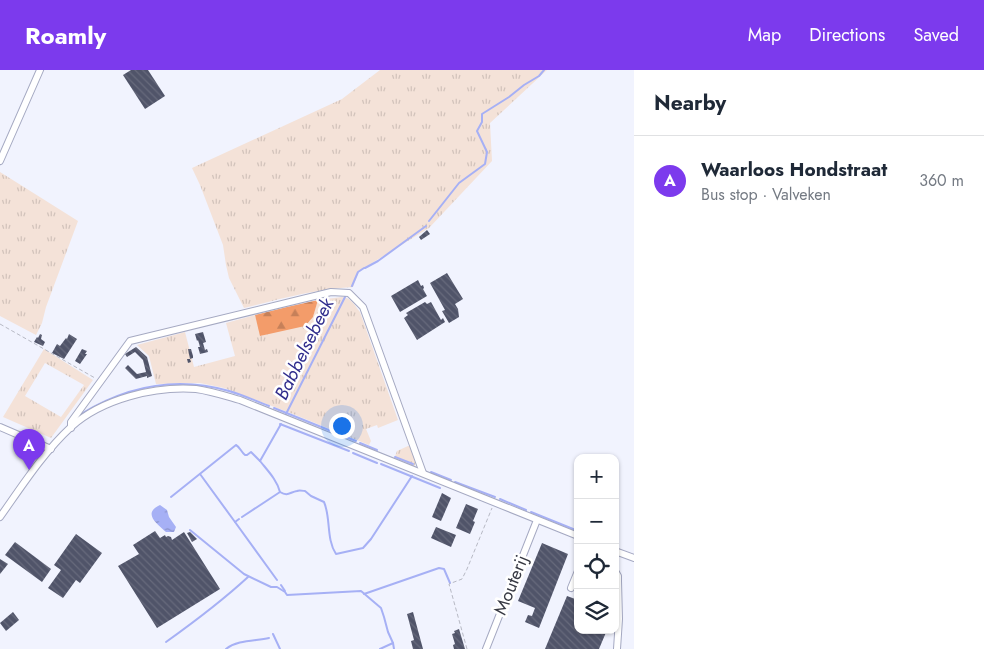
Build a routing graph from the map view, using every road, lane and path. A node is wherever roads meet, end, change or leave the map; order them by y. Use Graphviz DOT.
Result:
graph roads {
  1 [pos="40,70"];
  2 [pos="0,161"];
  3 [pos="0,324"];
  4 [pos="100,382"];
  5 [pos="0,427"];
  6 [pos="71,428"];
  7 [pos="51,448"];
  8 [pos="423,474"];
  9 [pos="494,503"];
  10 [pos="0,517"];
  11 [pos="536,520"];
  12 [pos="574,534"];
  13 [pos="619,552"];
  14 [pos="634,558"];
  15 [pos="574,581"];
  16 [pos="571,588"];
  17 [pos="618,589"];
  18 [pos="467,649"];
  19 [pos="486,649"];
  20 [pos="617,649"];
  1 -- 2 [label="street"];
  3 -- 4 [label="path"];
  4 -- 6 [label="street"];
  4 -- 8 [label="street"];
  5 -- 7 [label="street"];
  6 -- 7 [label="street"];
  6 -- 8 [label="street"];
  7 -- 10 [label="street"];
  8 -- 9 [label="street"];
  9 -- 11 [label="street"];
  9 -- 18 [label="path"];
  11 -- 12 [label="street"];
  11 -- 19 [label="street, Mouterij"];
  13 -- 14 [label="street"];
  15 -- 16 [label="street"];
  17 -- 20 [label="street"];
}
